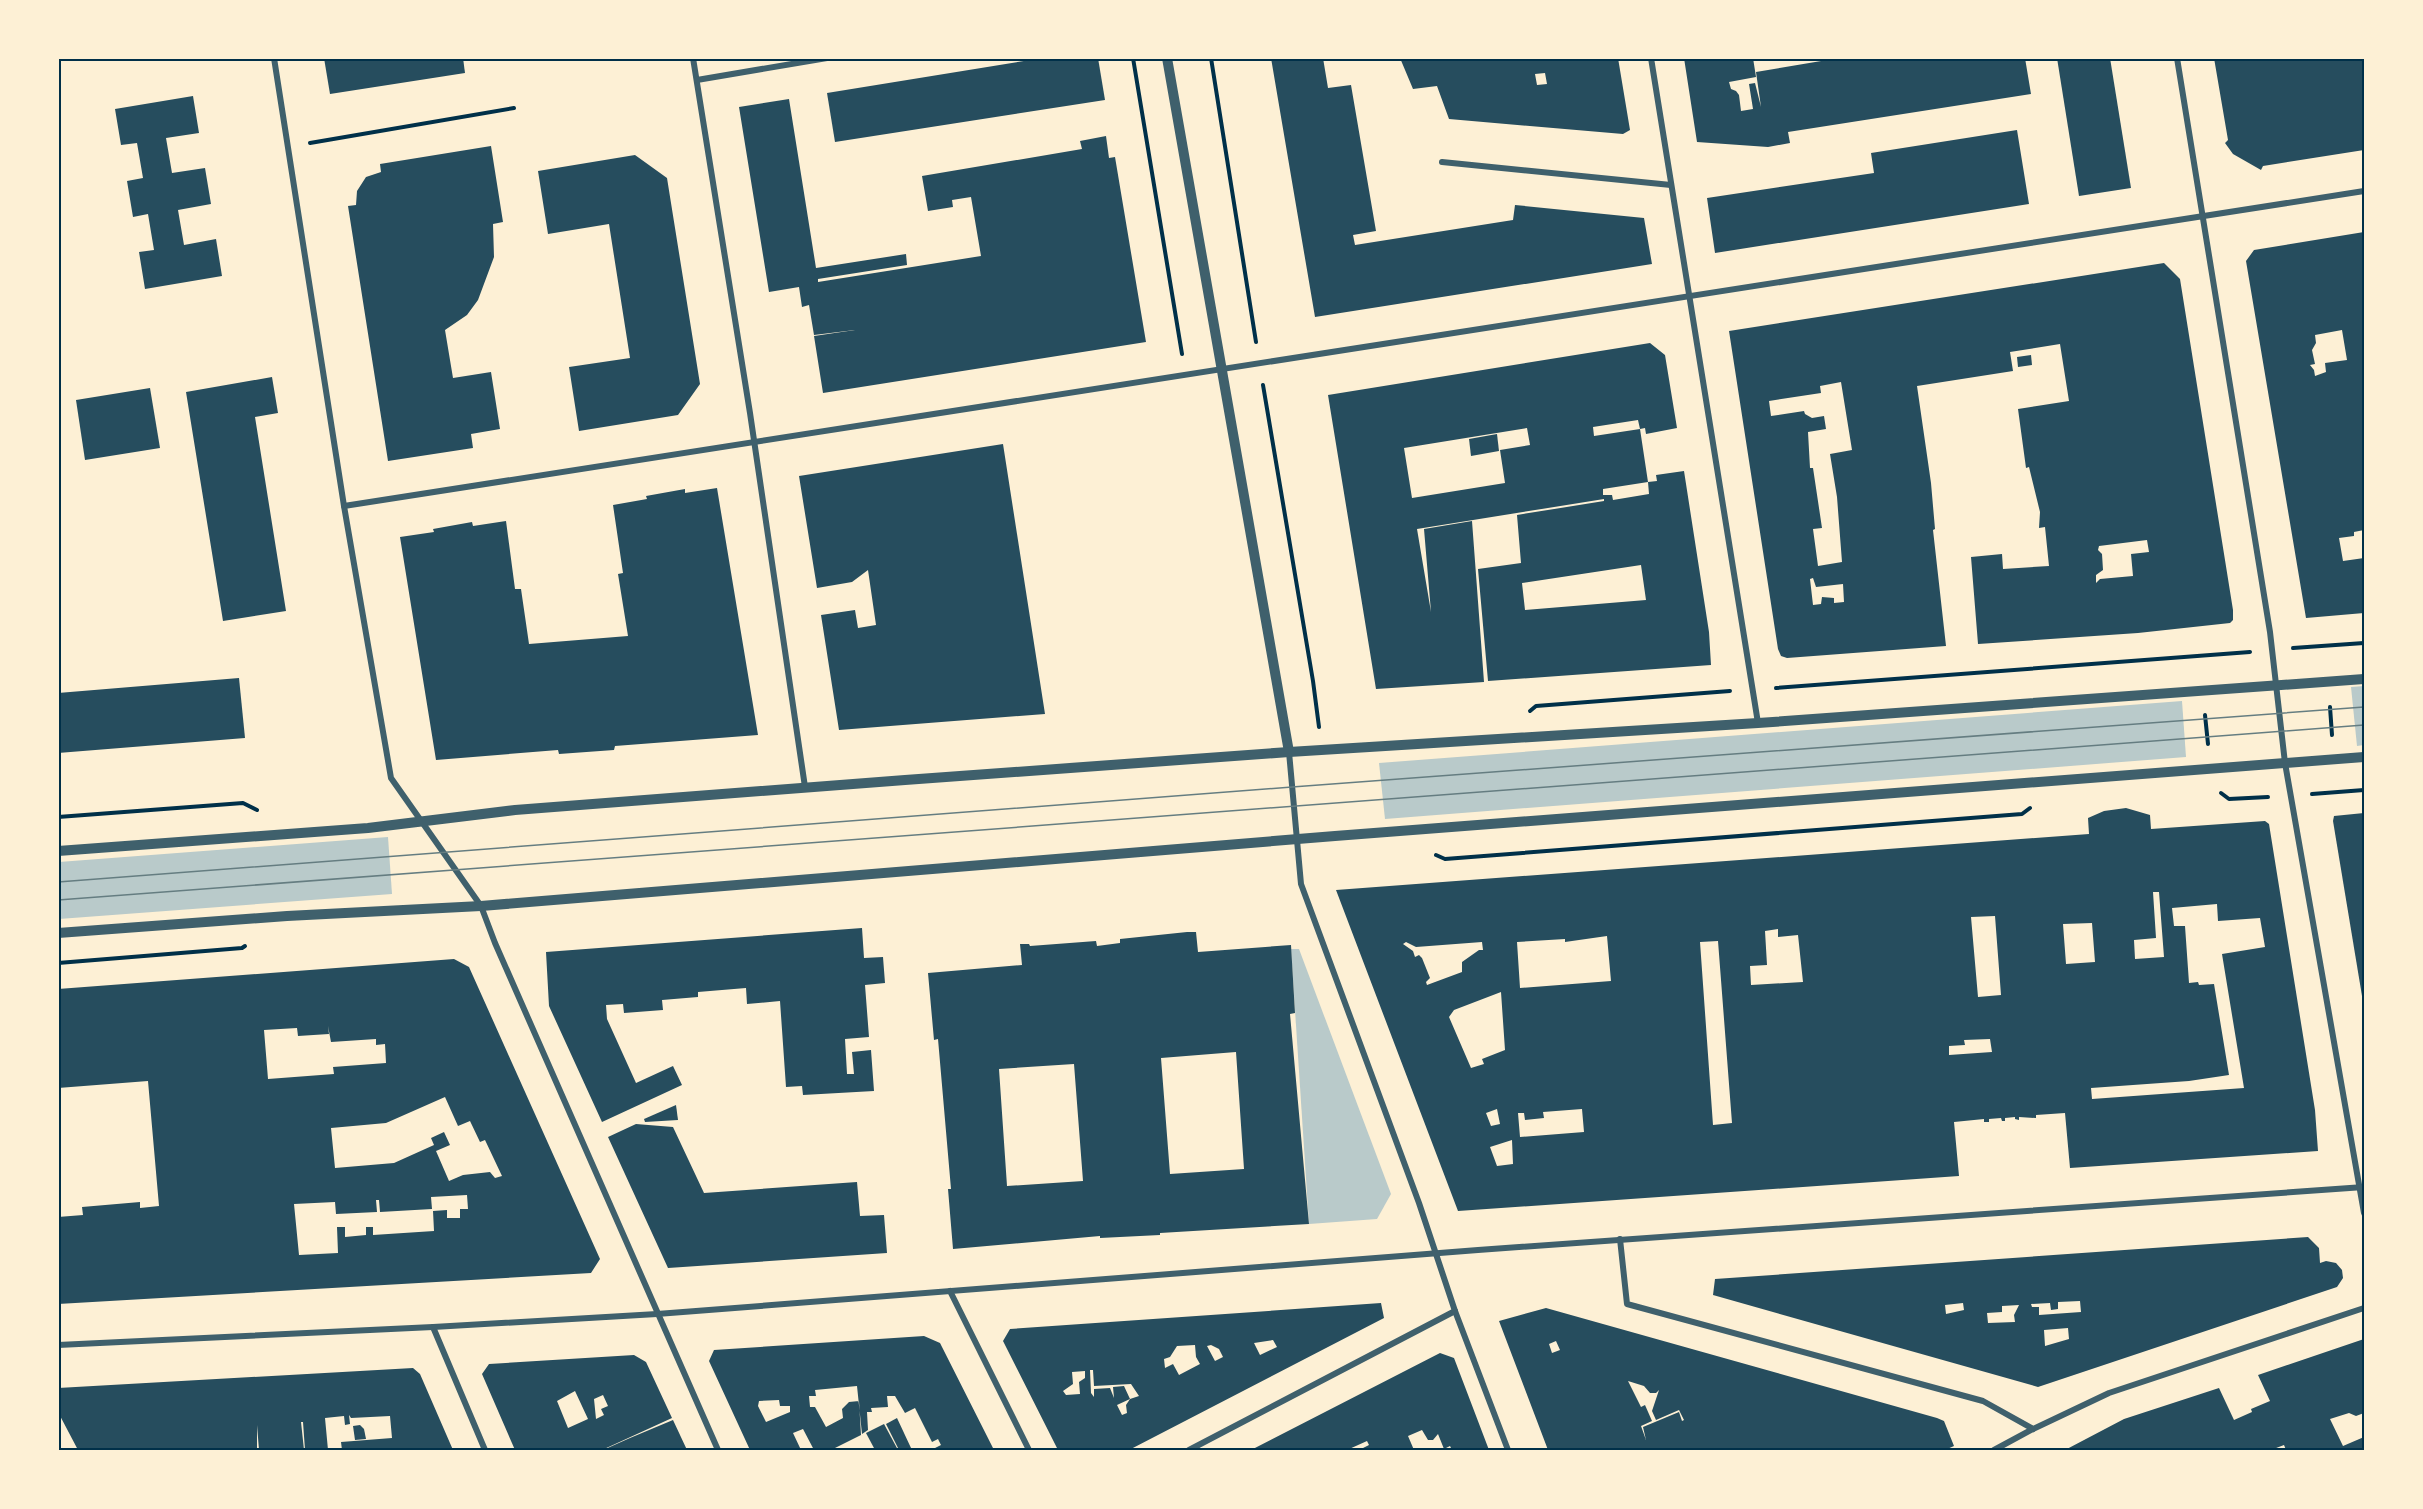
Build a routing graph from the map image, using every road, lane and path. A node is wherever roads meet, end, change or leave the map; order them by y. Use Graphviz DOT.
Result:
graph roads {
  1 [pos="274,58"];
  2 [pos="693,58"];
  3 [pos="827,58"];
  4 [pos="1133,58"];
  5 [pos="1167,58"];
  6 [pos="1211,58"];
  7 [pos="1651,58"];
  8 [pos="2177,58"];
  9 [pos="697,80"];
  10 [pos="514,108"];
  11 [pos="289,146"];
  12 [pos="1442,162"];
  13 [pos="1671,185"];
  14 [pos="2364,191"];
  15 [pos="2202,216"];
  16 [pos="1689,297"];
  17 [pos="1259,363"];
  18 [pos="1222,369"];
  19 [pos="1186,374"];
  20 [pos="754,442"];
  21 [pos="344,506"];
  22 [pos="2364,643"];
  23 [pos="2324,646"];
  24 [pos="2272,649"];
  25 [pos="2364,679"];
  26 [pos="2328,681"];
  27 [pos="2275,685"];
  28 [pos="1753,689"];
  29 [pos="2203,691"];
  30 [pos="1758,723"];
  31 [pos="1497,739"];
  32 [pos="1322,751"];
  33 [pos="1290,752"];
  34 [pos="2364,757"];
  35 [pos="2335,759"];
  36 [pos="2285,763"];
  37 [pos="2210,769"];
  38 [pos="806,787"];
  39 [pos="2337,792"];
  40 [pos="422,821"];
  41 [pos="1296,839"];
  42 [pos="58,851"];
  43 [pos="481,906"];
  44 [pos="58,933"];
  45 [pos="2362,1187"];
  46 [pos="2364,1213"];
  47 [pos="1620,1239"];
  48 [pos="1436,1253"];
  49 [pos="950,1291"];
  50 [pos="2364,1308"];
  51 [pos="1455,1311"];
  52 [pos="657,1314"];
  53 [pos="433,1327"];
  54 [pos="58,1345"];
  55 [pos="2033,1429"];
  56 [pos="485,1450"];
  57 [pos="718,1450"];
  58 [pos="1029,1450"];
  59 [pos="1189,1450"];
  60 [pos="1508,1450"];
  61 [pos="1994,1450"];
  1 -- 11 [label="street"];
  2 -- 9 [label="street"];
  3 -- 9 [label="street"];
  4 -- 19 [label="path"];
  5 -- 18 [label="street"];
  6 -- 17 [label="path"];
  7 -- 13 [label="street"];
  8 -- 15 [label="street"];
  9 -- 20 [label="street"];
  10 -- 11 [label="path"];
  11 -- 21 [label="street"];
  12 -- 13 [label="street"];
  13 -- 16 [label="street"];
  14 -- 15 [label="street"];
  15 -- 16 [label="street"];
  15 -- 24 [label="street"];
  16 -- 17 [label="street"];
  16 -- 28 [label="street"];
  17 -- 18 [label="street"];
  17 -- 32 [label="path"];
  18 -- 19 [label="street"];
  18 -- 33 [label="street"];
  19 -- 20 [label="street"];
  20 -- 21 [label="street"];
  20 -- 38 [label="street"];
  21 -- 40 [label="street"];
  22 -- 23 [label="path"];
  23 -- 24 [label="path"];
  23 -- 26 [label="path"];
  24 -- 27 [label="street"];
  24 -- 28 [label="path"];
  25 -- 26 [label="street"];
  26 -- 27 [label="street"];
  26 -- 35 [label="path"];
  27 -- 29 [label="street"];
  27 -- 36 [label="street"];
  28 -- 30 [label="street"];
  28 -- 31 [label="path"];
  29 -- 30 [label="street"];
  29 -- 37 [label="path"];
  30 -- 31 [label="street"];
  31 -- 32 [label="street"];
  32 -- 33 [label="street"];
  33 -- 38 [label="street"];
  33 -- 41 [label="street"];
  34 -- 35 [label="street"];
  35 -- 36 [label="street"];
  35 -- 39 [label="path"];
  36 -- 37 [label="street"];
  36 -- 45 [label="street"];
  37 -- 41 [label="street"];
  38 -- 40 [label="street"];
  40 -- 42 [label="street"];
  40 -- 43 [label="street"];
  41 -- 43 [label="street"];
  41 -- 48 [label="street"];
  43 -- 44 [label="street"];
  43 -- 52 [label="street"];
  45 -- 46 [label="street"];
  45 -- 47 [label="street"];
  47 -- 48 [label="street"];
  47 -- 55 [label="street"];
  48 -- 49 [label="street"];
  48 -- 51 [label="street"];
  49 -- 52 [label="street"];
  49 -- 58 [label="street"];
  50 -- 55 [label="street"];
  51 -- 59 [label="street"];
  51 -- 60 [label="street"];
  52 -- 53 [label="street"];
  52 -- 57 [label="street"];
  53 -- 54 [label="street"];
  53 -- 56 [label="street"];
  55 -- 61 [label="street"];
}
